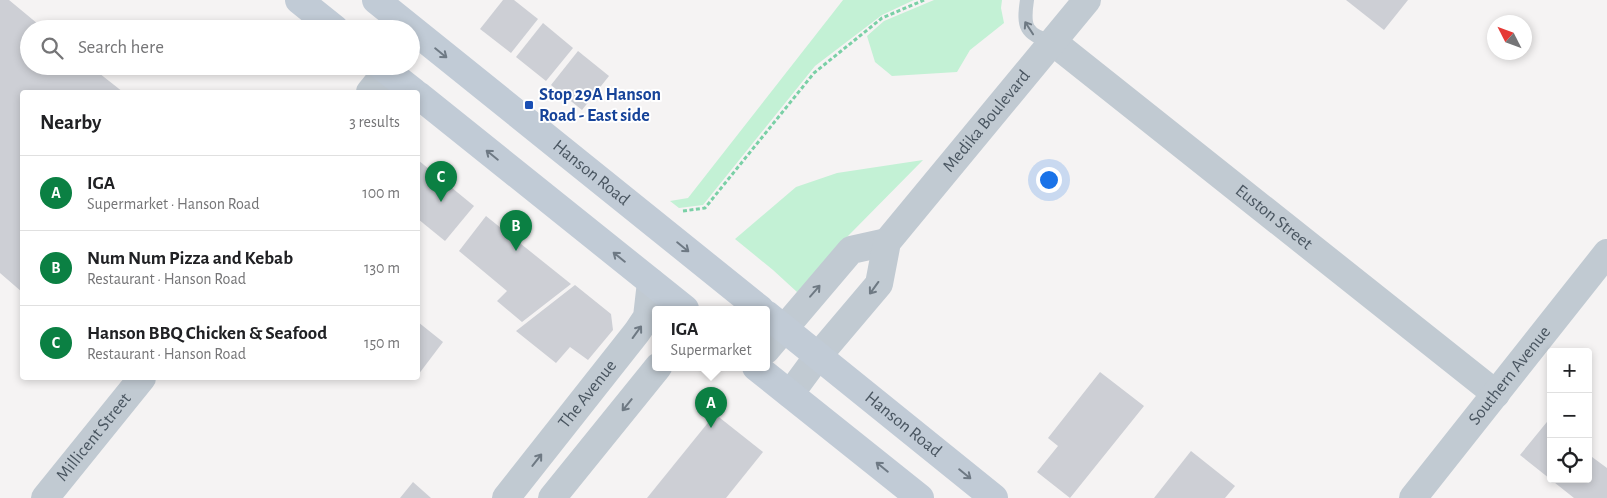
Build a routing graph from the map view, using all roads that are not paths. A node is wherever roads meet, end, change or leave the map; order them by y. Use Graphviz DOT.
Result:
graph roads {
  1 [pos="299,0"];
  2 [pos="376,0"];
  3 [pos="1027,0"];
  4 [pos="1087,0"];
  5 [pos="323,20"];
  6 [pos="397,20"];
  7 [pos="420,42"];
  8 [pos="1053,42"];
  9 [pos="382,75"];
  10 [pos="395,75"];
  11 [pos="371,90"];
  12 [pos="412,90"];
  13 [pos="420,97"];
  14 [pos="887,242"];
  15 [pos="1607,253"];
  16 [pos="651,282"];
  17 [pos="681,306"];
  18 [pos="756,306"];
  19 [pos="774,321"];
  20 [pos="770,336"];
  21 [pos="818,356"];
  22 [pos="655,371"];
  23 [pos="761,371"];
  24 [pos="140,380"];
  25 [pos="790,394"];
  26 [pos="1496,394"];
  27 [pos="516,495"];
  28 [pos="45,498"];
  29 [pos="552,498"];
  30 [pos="920,498"];
  31 [pos="994,498"];
  32 [pos="1413,498"];
  1 -- 5 [label="main road"];
  2 -- 6 [label="main road, Hanson Road"];
  8 -- 3 [label="lane, one-way"];
  4 -- 8 [label="street, Medika Boulevard"];
  7 -- 18 [label="main road, Hanson Road, one-way"];
  8 -- 14 [label="street, Medika Boulevard"];
  8 -- 26 [label="street, Euston Street"];
  9 -- 11 [label="street"];
  10 -- 12 [label="main road"];
  16 -- 13 [label="main road, one-way"];
  19 -- 14 [label="street, one-way"];
  14 -- 21 [label="street, Medika Boulevard, one-way"];
  15 -- 26 [label="street, Southern Avenue"];
  16 -- 17 [label="main road"];
  27 -- 16 [label="street, The Avenue, one-way"];
  19 -- 20 [label="street"];
  19 -- 21 [label="main road, Hanson Road"];
  21 -- 25 [label="street, Medika Boulevard"];
  21 -- 31 [label="main road, Hanson Road, one-way"];
  22 -- 29 [label="street, The Avenue, one-way"];
  23 -- 25 [label="main road"];
  24 -- 28 [label="street, Millicent Street"];
  30 -- 25 [label="main road, one-way"];
  26 -- 32 [label="street, Southern Avenue"];
}
